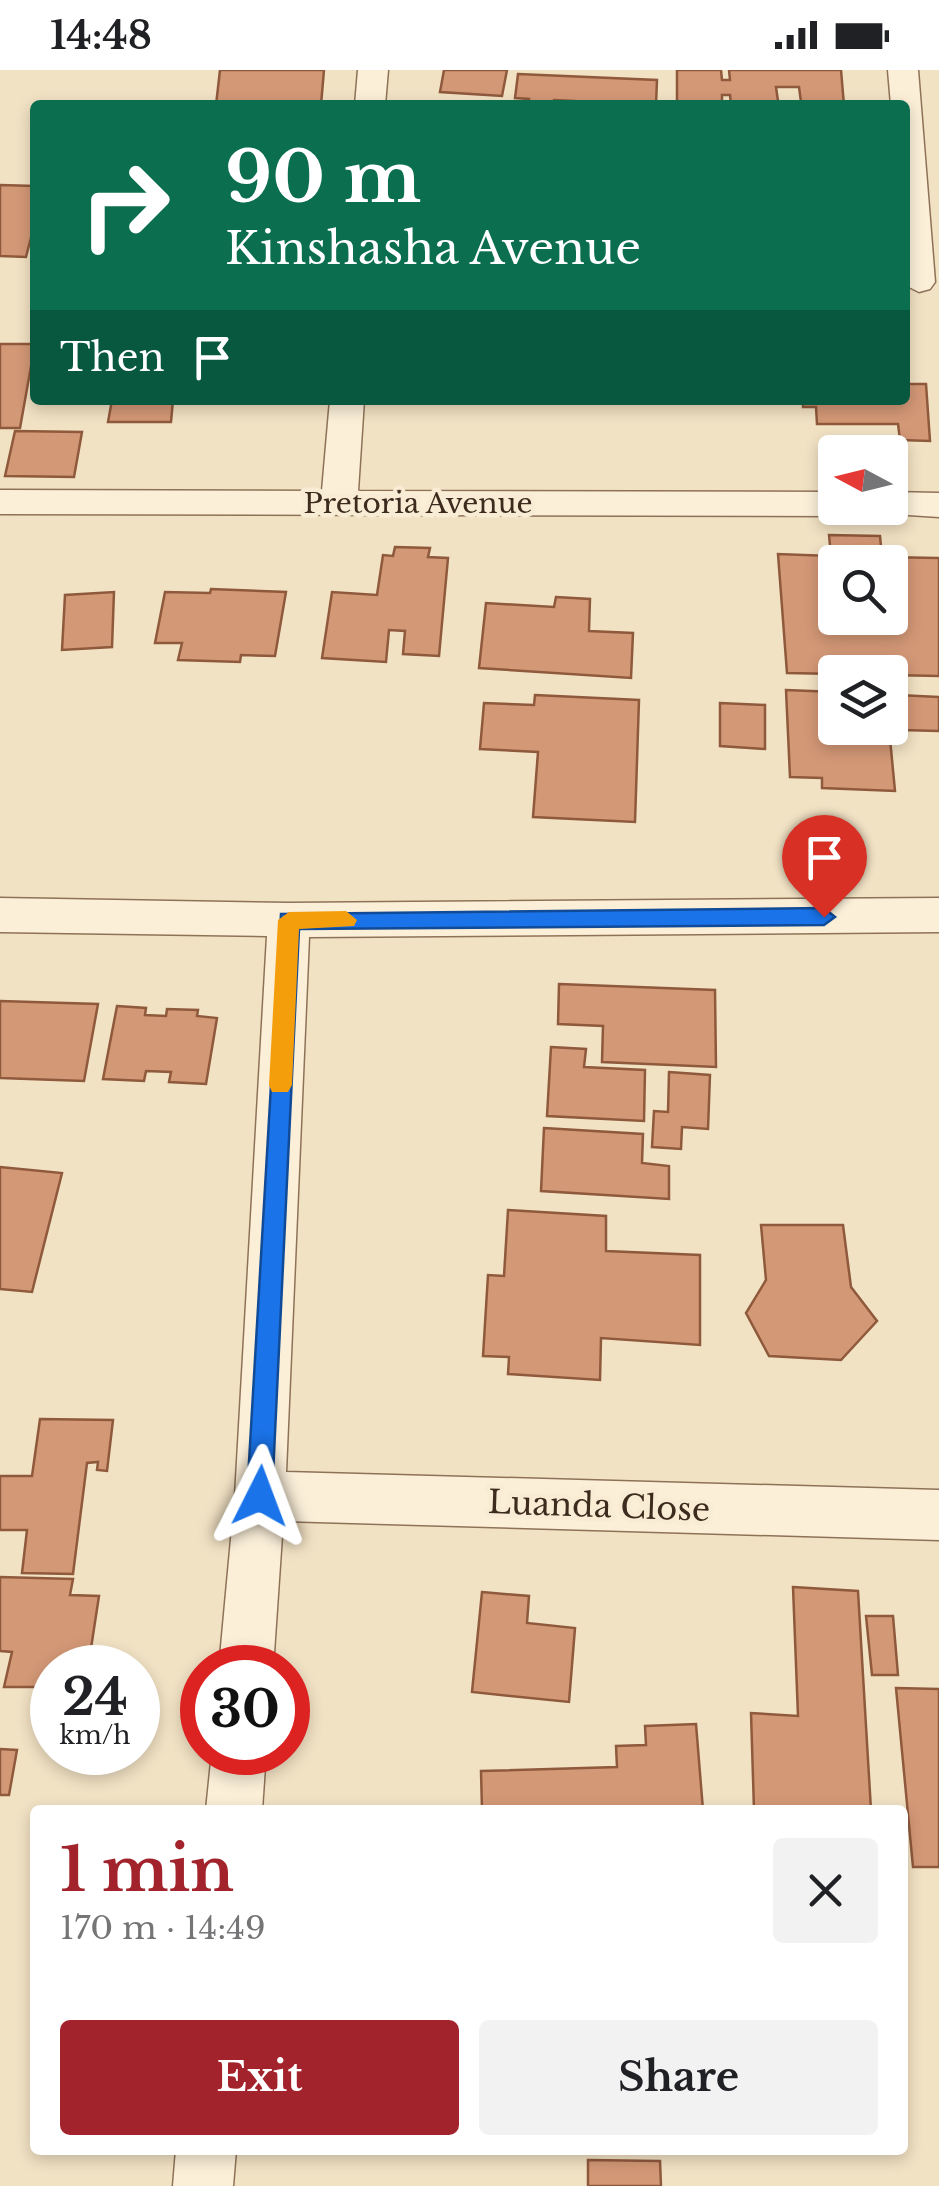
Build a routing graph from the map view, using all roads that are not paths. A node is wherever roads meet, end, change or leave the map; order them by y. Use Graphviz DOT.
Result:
graph roads {
  1 [pos="373,70"];
  2 [pos="903,70"];
  3 [pos="370,100"];
  4 [pos="905,100"];
  5 [pos="910,163"];
  6 [pos="919,282"];
  7 [pos="347,405"];
  8 [pos="0,502"];
  9 [pos="339,502"];
  10 [pos="818,504"];
  11 [pos="908,504"];
  12 [pos="939,504"];
  13 [pos="0,914"];
  14 [pos="939,916"];
  15 [pos="289,920"];
  16 [pos="260,1496"];
  17 [pos="939,1515"];
  18 [pos="248,1645"];
  19 [pos="237,1775"];
  20 [pos="234,1805"];
  21 [pos="206,2155"];
  22 [pos="204,2186"];
  1 -- 3 [label="street"];
  2 -- 4 [label="street"];
  5 -- 6 [label="street"];
  7 -- 9 [label="street"];
  8 -- 9 [label="street, Pretoria Avenue"];
  9 -- 10 [label="street, Pretoria Avenue"];
  11 -- 12 [label="street"];
  13 -- 15 [label="street"];
  14 -- 15 [label="street"];
  15 -- 16 [label="street"];
  16 -- 17 [label="street, Luanda Close"];
  16 -- 18 [label="street"];
  19 -- 20 [label="street"];
  21 -- 22 [label="street"];
}
